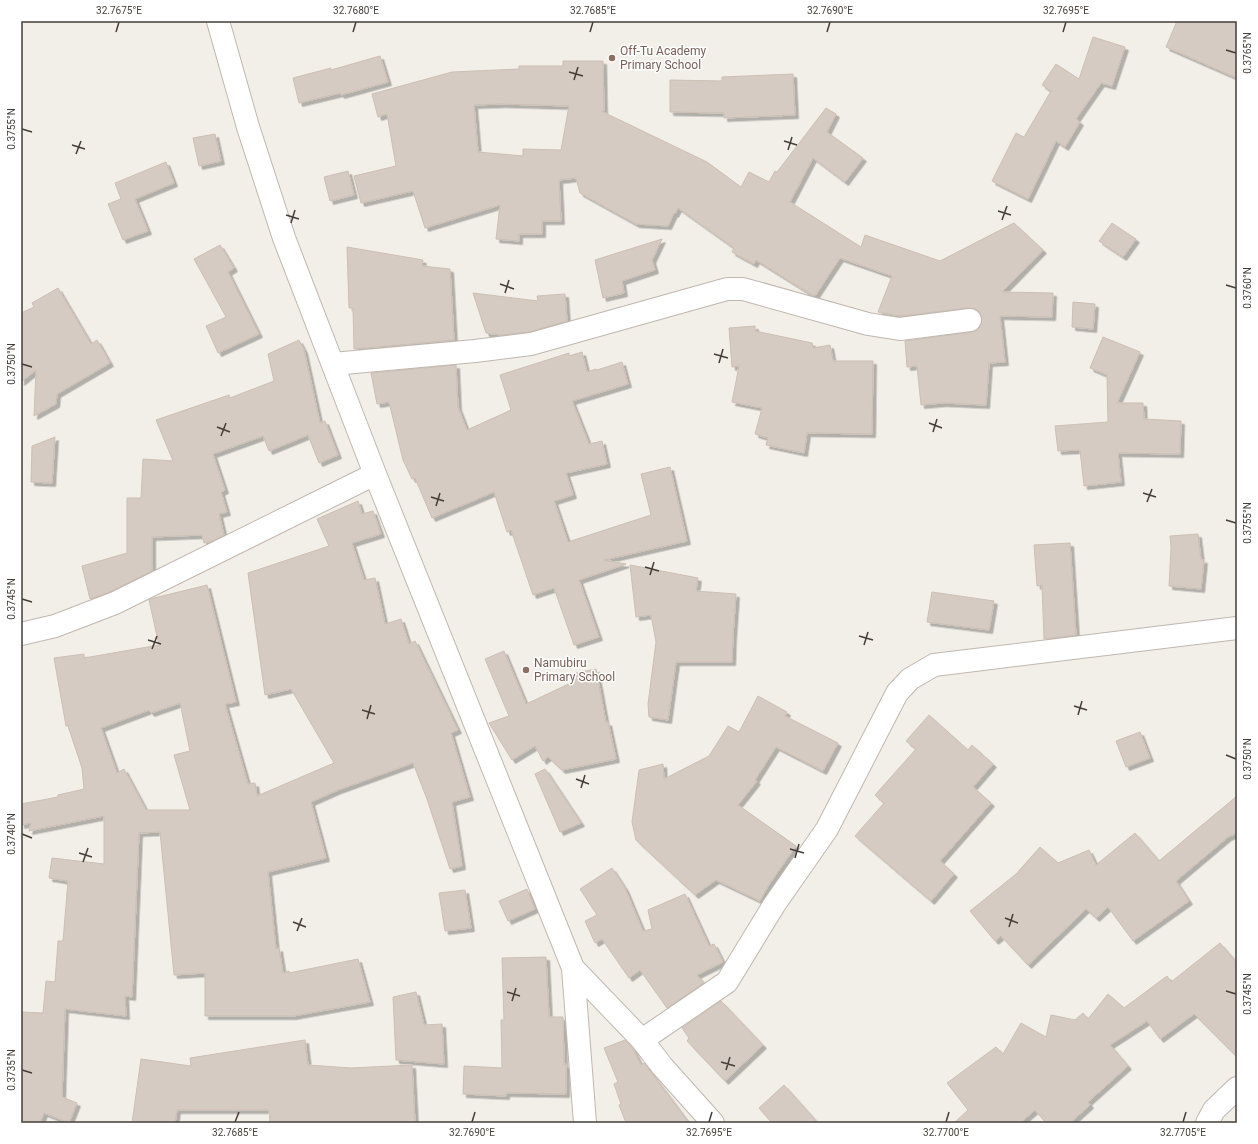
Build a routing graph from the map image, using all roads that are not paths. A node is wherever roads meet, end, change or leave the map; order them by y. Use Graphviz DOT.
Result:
graph roads {
  1 [pos="218,21"];
  2 [pos="970,320"];
  3 [pos="333,364"];
  4 [pos="375,474"];
  5 [pos="1237,628"];
  6 [pos="21,634"];
  7 [pos="572,968"];
  8 [pos="642,1040"];
  9 [pos="1237,1088"];
  10 [pos="585,1123"];
  11 [pos="713,1123"];
  12 [pos="1207,1123"];
  1 -- 3 [label="street"];
  2 -- 3 [label="street"];
  3 -- 4 [label="street"];
  4 -- 6 [label="street"];
  4 -- 7 [label="street"];
  5 -- 8 [label="street"];
  7 -- 8 [label="street"];
  7 -- 10 [label="street"];
  8 -- 11 [label="street"];
  9 -- 12 [label="street"];
}
